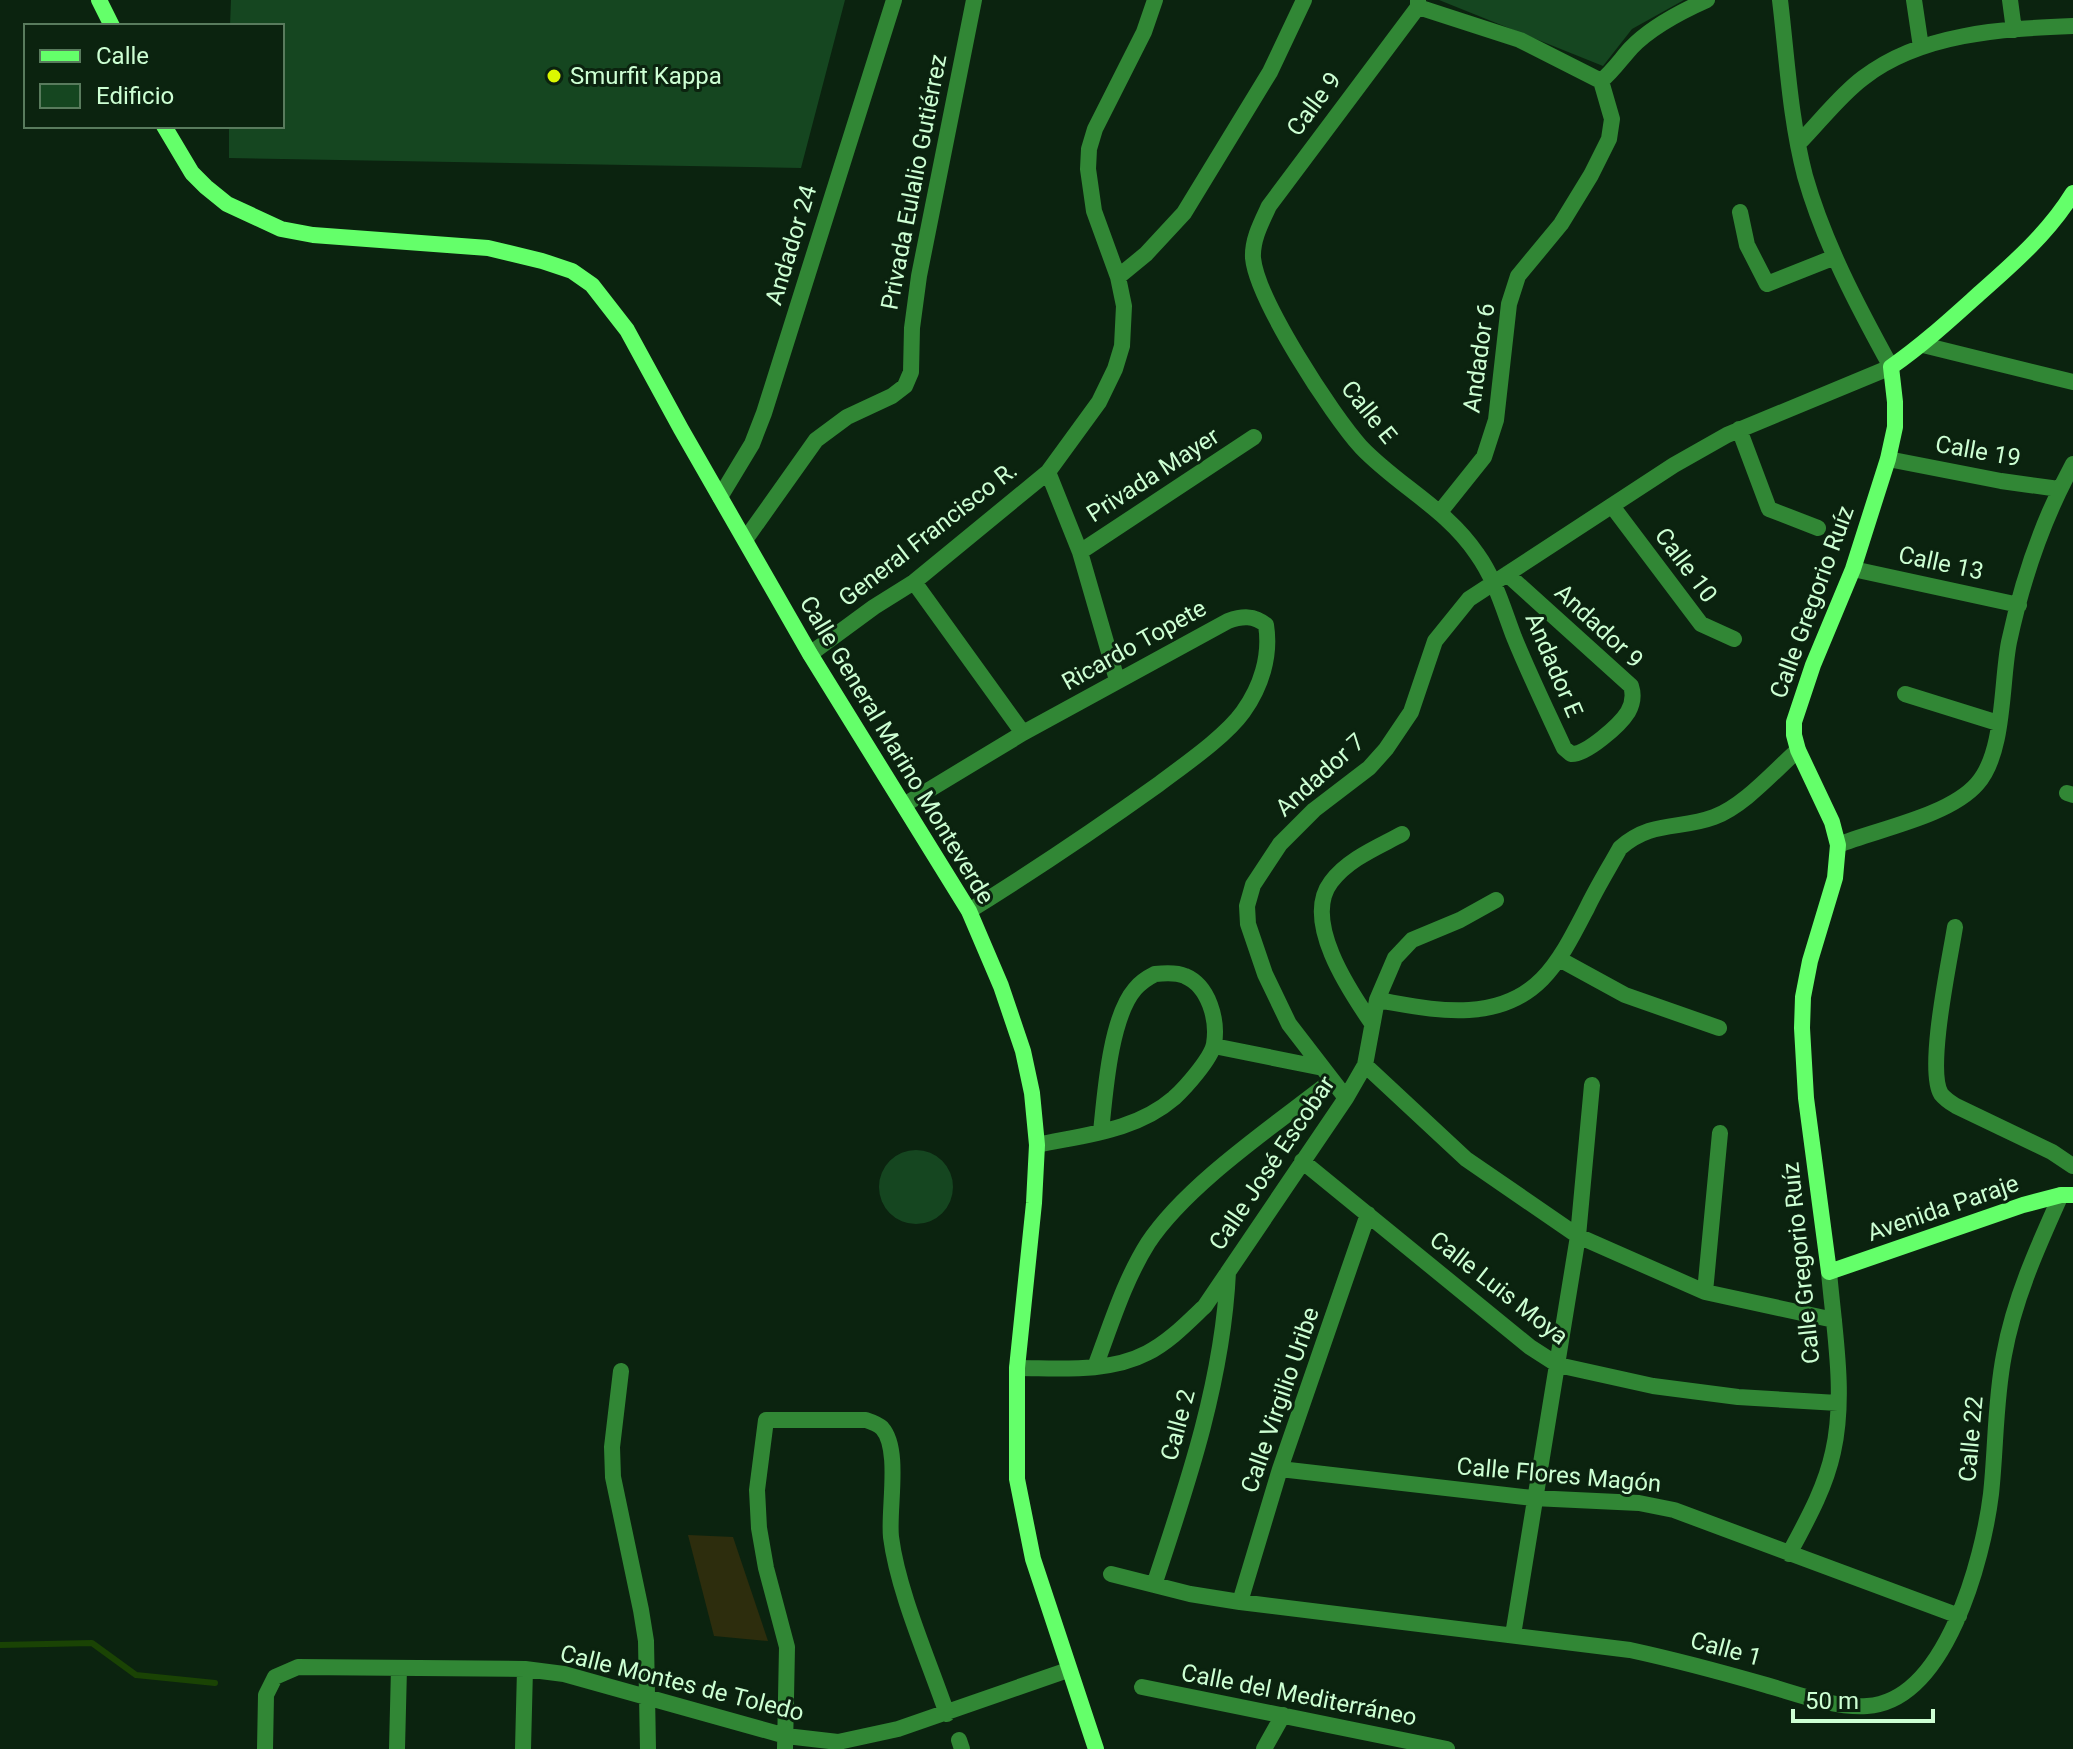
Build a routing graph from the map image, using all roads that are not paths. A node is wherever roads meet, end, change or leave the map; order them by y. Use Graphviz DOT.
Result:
graph roads {
  1 [pos="99,0"];
  2 [pos="894,0"];
  3 [pos="974,0"];
  4 [pos="1155,0"];
  5 [pos="1304,0"];
  6 [pos="1707,0"];
  7 [pos="1780,0"];
  8 [pos="1914,0"];
  9 [pos="2010,0"];
  10 [pos="1418,4"];
  11 [pos="111,24"];
  12 [pos="2073,26"];
  13 [pos="2014,30"];
  14 [pos="1921,47"];
  15 [pos="1601,81"];
  16 [pos="165,128"];
  17 [pos="1798,144"];
  18 [pos="2073,193"];
  19 [pos="1740,212"];
  20 [pos="1254,242"];
  21 [pos="1835,257"];
  22 [pos="1118,277"];
  23 [pos="1923,345"];
  24 [pos="1891,367"];
  25 [pos="2073,382"];
  26 [pos="1739,429"];
  27 [pos="1254,437"];
  28 [pos="1888,459"];
  29 [pos="2073,464"];
  30 [pos="1048,472"];
  31 [pos="2059,489"];
  32 [pos="720,497"];
  33 [pos="1612,506"];
  34 [pos="1440,512"];
  35 [pos="1818,528"];
  36 [pos="745,540"];
  37 [pos="1080,552"];
  38 [pos="1853,569"];
  39 [pos="1500,577"];
  40 [pos="914,582"];
  41 [pos="2019,605"];
  42 [pos="1734,639"];
  43 [pos="810,654"];
  44 [pos="1117,680"];
  45 [pos="1905,694"];
  46 [pos="1620,722"];
  47 [pos="1998,723"];
  48 [pos="1023,733"];
  49 [pos="1798,750"];
  50 [pos="904,805"];
  51 [pos="1402,834"];
  52 [pos="1838,845"];
  53 [pos="1496,900"];
  54 [pos="969,911"];
  55 [pos="1955,927"];
  56 [pos="1561,960"];
  57 [pos="1377,1000"];
  58 [pos="1371,1022"];
  59 [pos="1719,1028"];
  60 [pos="1214,1046"];
  61 [pos="1365,1065"];
  62 [pos="1327,1074"];
  63 [pos="1592,1085"];
  64 [pos="1346,1098"];
  65 [pos="1101,1132"];
  66 [pos="1720,1133"];
  67 [pos="1037,1145"];
  68 [pos="1302,1161"];
  69 [pos="2073,1166"];
  70 [pos="2067,1195"];
  71 [pos="1368,1214"];
  72 [pos="1578,1236"];
  73 [pos="1228,1272"];
  74 [pos="1829,1272"];
  75 [pos="1705,1292"];
  76 [pos="1834,1320"];
  77 [pos="1558,1365"];
  78 [pos="1095,1367"];
  79 [pos="1017,1368"];
  80 [pos="621,1371"];
  81 [pos="1838,1403"];
  82 [pos="1280,1469"];
  83 [pos="1533,1498"];
  84 [pos="1789,1554"];
  85 [pos="1111,1574"];
  86 [pos="1154,1585"];
  87 [pos="1240,1602"];
  88 [pos="1959,1616"];
  89 [pos="1513,1635"];
  90 [pos="399,1668"];
  91 [pos="525,1669"];
  92 [pos="1068,1670"];
  93 [pos="1918,1682"];
  94 [pos="1142,1687"];
  95 [pos="647,1699"];
  96 [pos="947,1714"];
  97 [pos="1283,1715"];
  98 [pos="786,1742"];
  99 [pos="1407,1745"];
  100 [pos="265,1749"];
  101 [pos="397,1749"];
  102 [pos="523,1749"];
  103 [pos="648,1749"];
  104 [pos="1096,1749"];
  105 [pos="1264,1749"];
  106 [pos="1447,1749"];
  1 -- 11 [label="street"];
  2 -- 32 [label="street, Andador 24"];
  3 -- 36 [label="street, Privada Eulalio Gutiérrez"];
  4 -- 22 [label="street, General Francisco R."];
  5 -- 22 [label="street"];
  6 -- 15 [label="street"];
  7 -- 17 [label="street, Calle Gregorio Ruíz"];
  8 -- 14 [label="street"];
  9 -- 13 [label="street"];
  10 -- 15 [label="street"];
  10 -- 20 [label="street, Calle 9"];
  12 -- 13 [label="street"];
  13 -- 14 [label="street"];
  14 -- 17 [label="street"];
  15 -- 34 [label="street, Andador 6"];
  16 -- 32 [label="street, Calle General Marino Monteverde"];
  17 -- 21 [label="street, Calle Gregorio Ruíz"];
  18 -- 23 [label="street"];
  19 -- 21 [label="street"];
  20 -- 34 [label="street, Calle E"];
  21 -- 24 [label="street, Calle Gregorio Ruíz"];
  22 -- 30 [label="street, General Francisco R."];
  23 -- 24 [label="street"];
  23 -- 25 [label="street"];
  24 -- 26 [label="street, Andador 7"];
  24 -- 28 [label="street, Calle Gregorio Ruíz"];
  26 -- 33 [label="street, Andador 7"];
  26 -- 35 [label="street"];
  27 -- 37 [label="street, Privada Mayer"];
  28 -- 31 [label="street, Calle 19"];
  28 -- 38 [label="street, Calle Gregorio Ruíz"];
  29 -- 31 [label="street"];
  30 -- 37 [label="street"];
  30 -- 40 [label="street, General Francisco R."];
  31 -- 41 [label="street"];
  32 -- 36 [label="street, Calle General Marino Monteverde"];
  33 -- 39 [label="street, Andador 7"];
  33 -- 42 [label="street, Calle 10"];
  34 -- 39 [label="street, Calle E"];
  36 -- 43 [label="street, Calle General Marino Monteverde"];
  37 -- 44 [label="street"];
  38 -- 41 [label="street, Calle 13"];
  38 -- 49 [label="street, Calle Gregorio Ruíz"];
  39 -- 46 [label="street, Andador 9"];
  39 -- 46 [label="street, Andador E"];
  39 -- 62 [label="street, Andador 7"];
  40 -- 43 [label="street, General Francisco R."];
  40 -- 48 [label="street"];
  41 -- 47 [label="street"];
  43 -- 50 [label="street, Calle General Marino Monteverde"];
  44 -- 48 [label="street, Ricardo Topete"];
  44 -- 54 [label="street, Ricardo Topete"];
  45 -- 47 [label="street"];
  47 -- 52 [label="street"];
  48 -- 50 [label="street, Ricardo Topete"];
  49 -- 52 [label="street, Calle Gregorio Ruíz"];
  49 -- 56 [label="street"];
  50 -- 54 [label="street, Calle General Marino Monteverde"];
  51 -- 58 [label="street"];
  52 -- 74 [label="street, Calle Gregorio Ruíz"];
  53 -- 57 [label="street, Calle José Escobar"];
  54 -- 67 [label="street, Calle General Marino Monteverde"];
  55 -- 69 [label="street"];
  56 -- 57 [label="street"];
  56 -- 59 [label="street"];
  57 -- 58 [label="street, Calle José Escobar"];
  58 -- 61 [label="street, Calle José Escobar"];
  60 -- 62 [label="street"];
  60 -- 65 [label="street"];
  60 -- 65 [label="street"];
  61 -- 64 [label="street, Calle José Escobar"];
  61 -- 72 [label="street"];
  62 -- 64 [label="street, Andador 7"];
  62 -- 78 [label="street"];
  63 -- 72 [label="street"];
  64 -- 68 [label="street, Calle José Escobar"];
  65 -- 67 [label="street"];
  66 -- 75 [label="street"];
  67 -- 79 [label="street, Calle General Marino Monteverde"];
  68 -- 71 [label="street, Calle Luis Moya"];
  68 -- 73 [label="street, Calle José Escobar"];
  70 -- 74 [label="street, Avenida Paraje"];
  70 -- 88 [label="street, Calle 22"];
  71 -- 77 [label="street, Calle Luis Moya"];
  71 -- 82 [label="street, Calle Virgilio Uribe"];
  72 -- 75 [label="street"];
  72 -- 77 [label="street"];
  73 -- 78 [label="street, Calle José Escobar"];
  73 -- 86 [label="street, Calle 2"];
  74 -- 76 [label="street, Calle Gregorio Ruíz"];
  75 -- 76 [label="street"];
  76 -- 81 [label="street, Calle Gregorio Ruíz"];
  77 -- 81 [label="street, Calle Luis Moya"];
  77 -- 83 [label="street"];
  78 -- 79 [label="street, Calle José Escobar"];
  79 -- 92 [label="street, Calle General Marino Monteverde"];
  80 -- 95 [label="street"];
  81 -- 84 [label="street, Calle Gregorio Ruíz"];
  82 -- 83 [label="street, Calle Flores Magón"];
  82 -- 87 [label="street, Calle Virgilio Uribe"];
  83 -- 84 [label="street, Calle Flores Magón"];
  83 -- 89 [label="street"];
  84 -- 88 [label="street, Calle Flores Magón"];
  85 -- 86 [label="street, Calle 1"];
  86 -- 87 [label="street, Calle 1"];
  87 -- 89 [label="street, Calle 1"];
  88 -- 93 [label="street, Calle 22"];
  89 -- 93 [label="street, Calle 1"];
  90 -- 91 [label="street, Calle Montes de Toledo"];
  90 -- 100 [label="street, Calle Montes de Toledo"];
  90 -- 101 [label="street"];
  91 -- 95 [label="street, Calle Montes de Toledo"];
  91 -- 102 [label="street"];
  92 -- 96 [label="street, Calle Montes de Toledo"];
  92 -- 104 [label="street, Calle General Marino Monteverde"];
  94 -- 97 [label="street, Calle del Mediterráneo"];
  95 -- 98 [label="street, Calle Montes de Toledo"];
  95 -- 103 [label="street"];
  96 -- 98 [label="street, Calle Montes de Toledo"];
  96 -- 98 [label="street"];
  97 -- 99 [label="street, Calle del Mediterráneo"];
  97 -- 105 [label="street"];
  99 -- 106 [label="street, Calle del Mediterráneo"];
}
